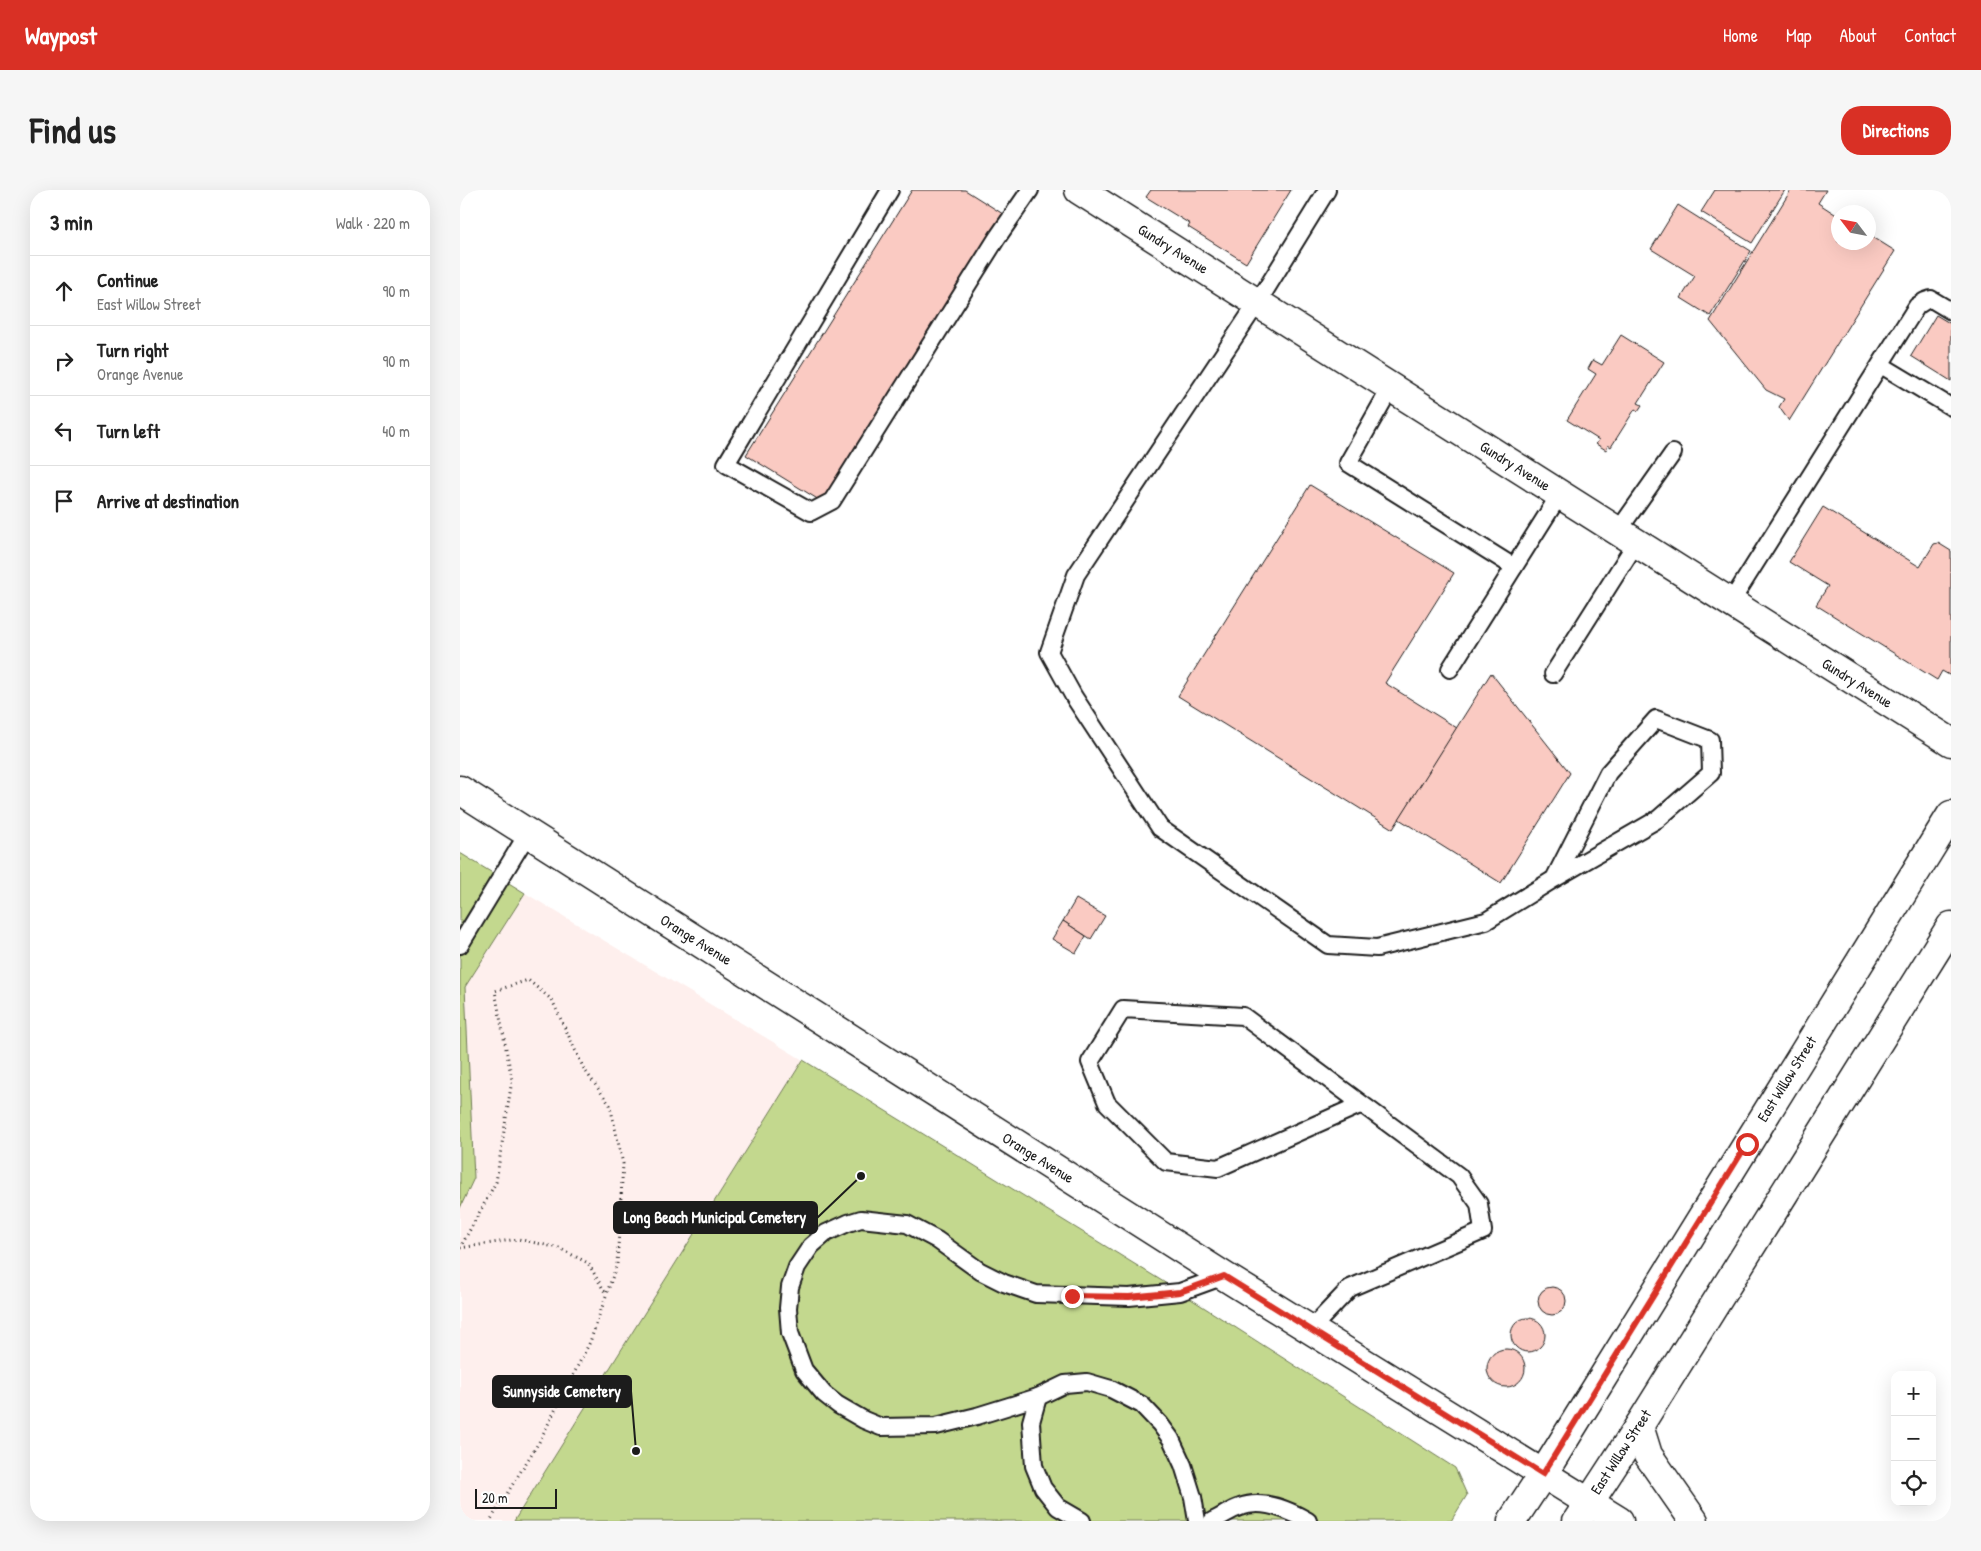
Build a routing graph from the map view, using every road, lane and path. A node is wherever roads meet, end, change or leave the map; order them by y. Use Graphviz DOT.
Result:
graph roads {
  1 [pos="890,190"];
  2 [pos="1030,190"];
  3 [pos="1079,190"];
  4 [pos="1327,190"];
  5 [pos="1107,197"];
  6 [pos="1258,302"];
  7 [pos="1951,311"];
  8 [pos="1881,365"];
  9 [pos="1391,387"];
  10 [pos="1951,407"];
  11 [pos="1673,453"];
  12 [pos="1560,494"];
  13 [pos="1627,537"];
  14 [pos="1514,567"];
  15 [pos="1731,602"];
  16 [pos="1450,669"];
  17 [pos="1553,674"];
  18 [pos="1951,742"];
  19 [pos="460,790"];
  20 [pos="1951,815"];
  21 [pos="528,833"];
  22 [pos="1554,879"];
  23 [pos="1951,926"];
  24 [pos="460,945"];
  25 [pos="1362,1104"];
  26 [pos="460,1248"];
  27 [pos="1224,1276"];
  28 [pos="606,1294"];
  29 [pos="1310,1330"];
  30 [pos="1038,1397"];
  31 [pos="1639,1426"];
  32 [pos="1543,1474"];
  33 [pos="1583,1511"];
  34 [pos="490,1521"];
  35 [pos="1082,1521"];
  36 [pos="1197,1521"];
  37 [pos="1212,1521"];
  38 [pos="1308,1521"];
  39 [pos="1512,1521"];
  40 [pos="1619,1521"];
  41 [pos="1694,1521"];
  1 -- 2 [label="lane"];
  3 -- 5 [label="main road, Gundry Avenue"];
  4 -- 6 [label="lane"];
  5 -- 6 [label="main road, Gundry Avenue"];
  6 -- 9 [label="main road, Gundry Avenue"];
  6 -- 22 [label="lane"];
  7 -- 8 [label="lane"];
  8 -- 10 [label="lane"];
  8 -- 15 [label="lane"];
  9 -- 12 [label="main road, Gundry Avenue"];
  9 -- 14 [label="lane"];
  11 -- 13 [label="lane"];
  12 -- 13 [label="main road, Gundry Avenue"];
  12 -- 14 [label="lane"];
  13 -- 15 [label="main road, Gundry Avenue"];
  13 -- 17 [label="lane"];
  14 -- 16 [label="lane"];
  15 -- 18 [label="main road, Gundry Avenue"];
  19 -- 21 [label="main road, Orange Avenue"];
  20 -- 32 [label="main road, East Willow Street"];
  21 -- 24 [label="lane"];
  21 -- 27 [label="main road, Orange Avenue"];
  22 -- 22 [label="lane"];
  23 -- 31 [label="main road, East Willow Street"];
  25 -- 25 [label="lane"];
  25 -- 29 [label="lane"];
  26 -- 28 [label="path"];
  26 -- 28 [label="path"];
  27 -- 29 [label="main road, Orange Avenue"];
  27 -- 30 [label="lane"];
  28 -- 34 [label="path"];
  29 -- 32 [label="main road, Orange Avenue"];
  30 -- 35 [label="lane"];
  30 -- 36 [label="lane"];
  31 -- 33 [label="main road, East Willow Street"];
  31 -- 41 [label="main road"];
  32 -- 33 [label="main road, Orange Avenue"];
  32 -- 39 [label="main road, East Willow Street"];
  33 -- 40 [label="main road, Orange Avenue"];
  37 -- 38 [label="lane"];
}
